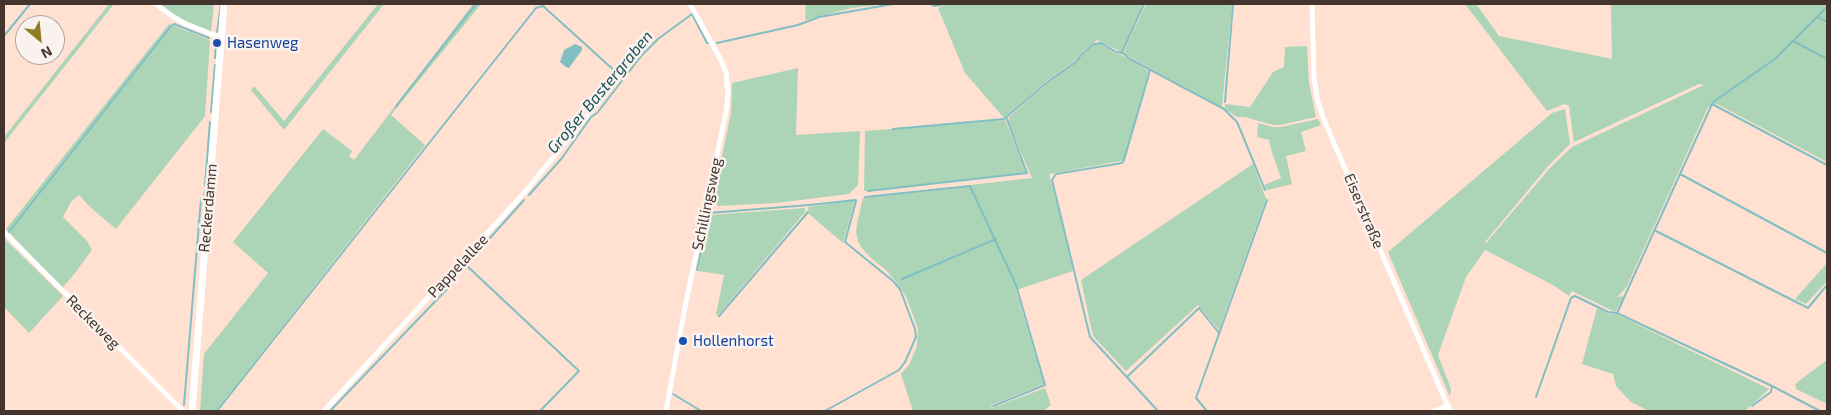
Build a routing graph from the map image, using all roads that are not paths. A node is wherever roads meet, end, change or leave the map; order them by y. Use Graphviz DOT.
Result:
graph roads {
  1 [pos="156,4"];
  2 [pos="224,4"];
  3 [pos="690,4"];
  4 [pos="1312,4"];
  5 [pos="222,36"];
  6 [pos="587,116"];
  7 [pos="4,232"];
  8 [pos="1448,405"];
  9 [pos="183,411"];
  10 [pos="192,411"];
  11 [pos="324,411"];
  12 [pos="666,411"];
  13 [pos="1434,411"];
  14 [pos="1450,411"];
  1 -- 5 [label="street"];
  2 -- 5 [label="street, Reckerdamm"];
  3 -- 12 [label="street, Schillingsweg"];
  4 -- 8 [label="street, Eiserstraße"];
  5 -- 10 [label="street, Reckerdamm"];
  6 -- 11 [label="street, Pappelallee"];
  7 -- 9 [label="street, Reckeweg"];
  8 -- 13 [label="street"];
  8 -- 14 [label="street, Eiserstraße"];
}
